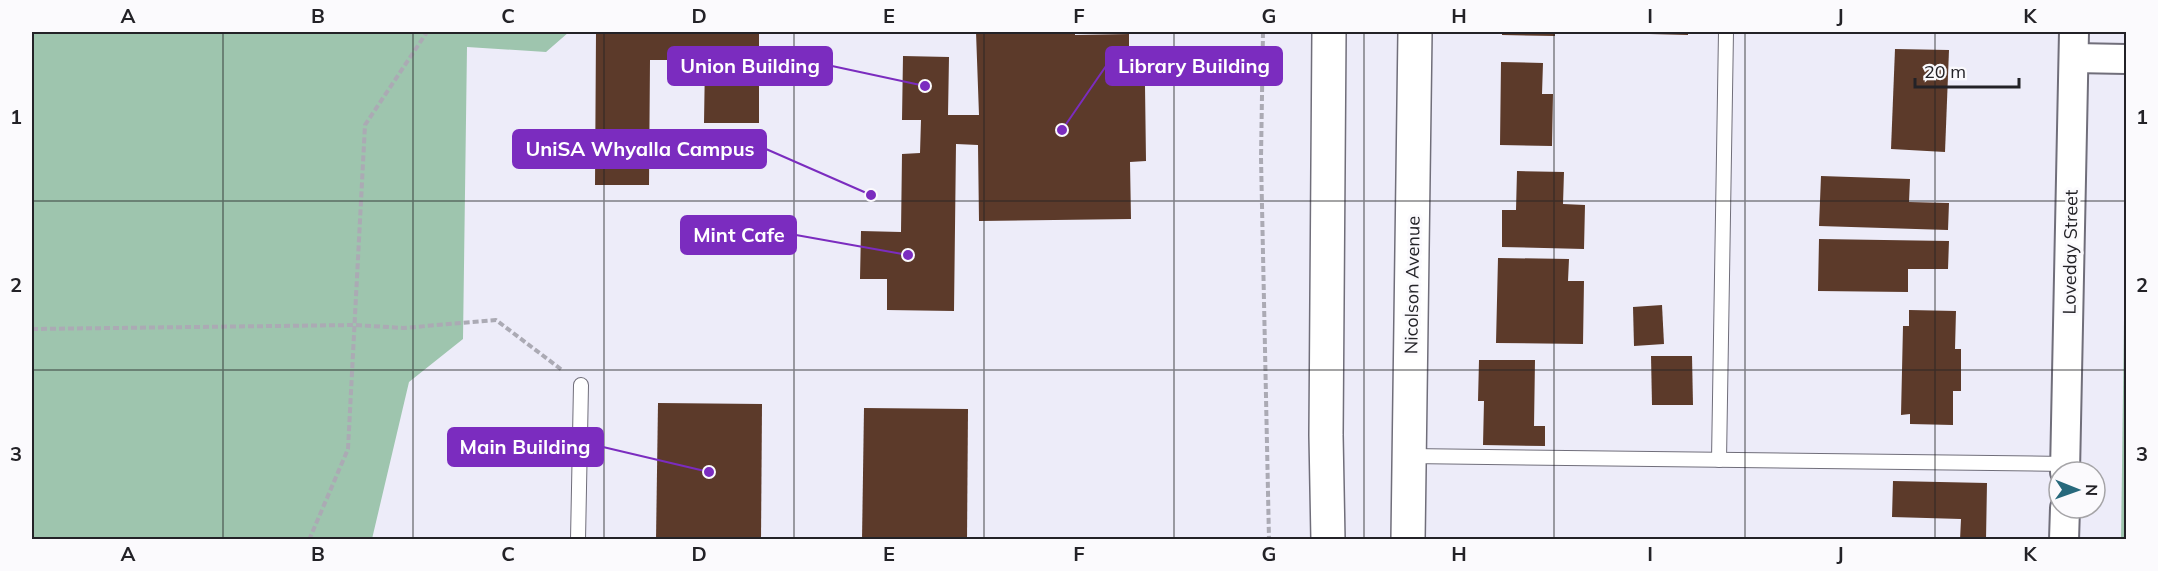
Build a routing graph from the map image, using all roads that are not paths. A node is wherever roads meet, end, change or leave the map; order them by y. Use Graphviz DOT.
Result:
graph roads {
  1 [pos="1329,32"];
  2 [pos="1415,32"];
  3 [pos="1726,32"];
  4 [pos="2074,45"];
  5 [pos="2127,59"];
  6 [pos="581,385"];
  7 [pos="1409,456"];
  8 [pos="1719,460"];
  9 [pos="2065,460"];
  10 [pos="2047,468"];
  11 [pos="2065,520"];
  12 [pos="579,540"];
  13 [pos="1328,540"];
  14 [pos="1408,540"];
  15 [pos="2064,540"];
  1 -- 13 [label="main road"];
  2 -- 7 [label="main road, Nicolson Avenue"];
  3 -- 8 [label="lane"];
  4 -- 5 [label="street"];
  4 -- 9 [label="street, Loveday Street"];
  6 -- 12 [label="lane"];
  7 -- 8 [label="lane"];
  7 -- 14 [label="main road, Nicolson Avenue"];
  8 -- 10 [label="lane"];
  11 -- 15 [label="street"];
}
